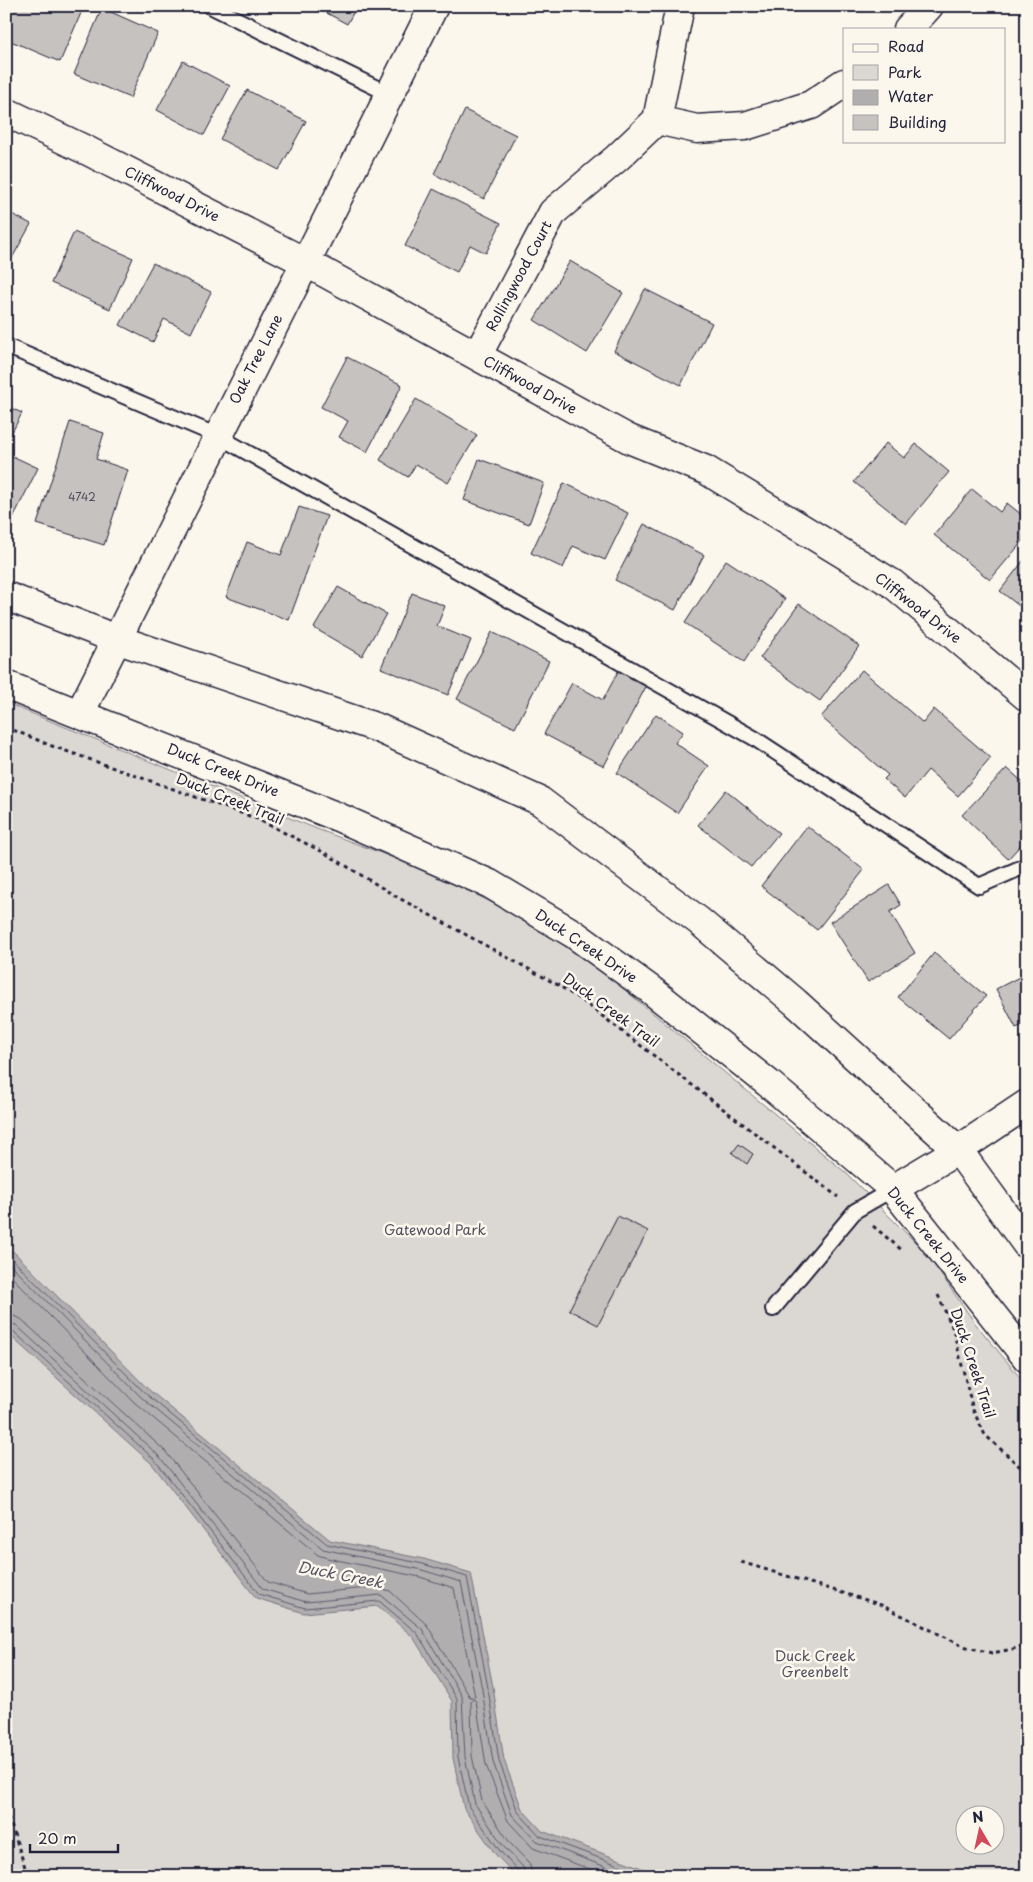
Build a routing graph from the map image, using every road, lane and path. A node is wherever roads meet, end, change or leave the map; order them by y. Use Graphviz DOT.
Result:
graph roads {
  1 [pos="210,6"];
  2 [pos="434,6"];
  3 [pos="680,6"];
  4 [pos="929,6"];
  5 [pos="909,28"];
  6 [pos="843,84"];
  7 [pos="389,94"];
  8 [pos="6,112"];
  9 [pos="657,120"];
  10 [pos="305,262"];
  11 [pos="6,346"];
  12 [pos="477,356"];
  13 [pos="218,436"];
  14 [pos="6,596"];
  15 [pos="116,639"];
  16 [pos="6,685"];
  17 [pos="1027,697"];
  18 [pos="80,713"];
  19 [pos="6,727"];
  20 [pos="1027,865"];
  21 [pos="1027,1104"];
  22 [pos="958,1150"];
  23 [pos="893,1189"];
  24 [pos="855,1211"];
  25 [pos="1027,1245"];
  26 [pos="906,1253"];
  27 [pos="936,1290"];
  28 [pos="773,1309"];
  29 [pos="1027,1358"];
  30 [pos="1027,1473"];
  31 [pos="741,1562"];
  32 [pos="1027,1644"];
  33 [pos="6,1810"];
  34 [pos="28,1876"];
  1 -- 7 [label="lane"];
  2 -- 7 [label="street, Oak Tree Lane"];
  3 -- 9 [label="street"];
  4 -- 5 [label="street"];
  6 -- 9 [label="street"];
  7 -- 10 [label="street, Oak Tree Lane"];
  8 -- 10 [label="street, Cliffwood Drive"];
  9 -- 12 [label="street, Rollingwood Court"];
  10 -- 12 [label="street, Cliffwood Drive"];
  10 -- 13 [label="street, Oak Tree Lane"];
  11 -- 13 [label="lane"];
  12 -- 17 [label="street, Cliffwood Drive"];
  13 -- 15 [label="street, Oak Tree Lane"];
  13 -- 20 [label="lane"];
  14 -- 15 [label="street"];
  15 -- 18 [label="street, Oak Tree Lane"];
  15 -- 22 [label="street"];
  16 -- 18 [label="street, Duck Creek Drive"];
  18 -- 23 [label="street, Duck Creek Drive"];
  19 -- 24 [label="path, Duck Creek Trail"];
  21 -- 22 [label="street"];
  22 -- 23 [label="street"];
  22 -- 25 [label="street"];
  23 -- 24 [label="lane"];
  23 -- 29 [label="street, Duck Creek Drive"];
  24 -- 26 [label="path, Duck Creek Trail"];
  24 -- 28 [label="lane"];
  27 -- 30 [label="path, Duck Creek Trail"];
  31 -- 32 [label="path"];
  33 -- 34 [label="path"];
}
